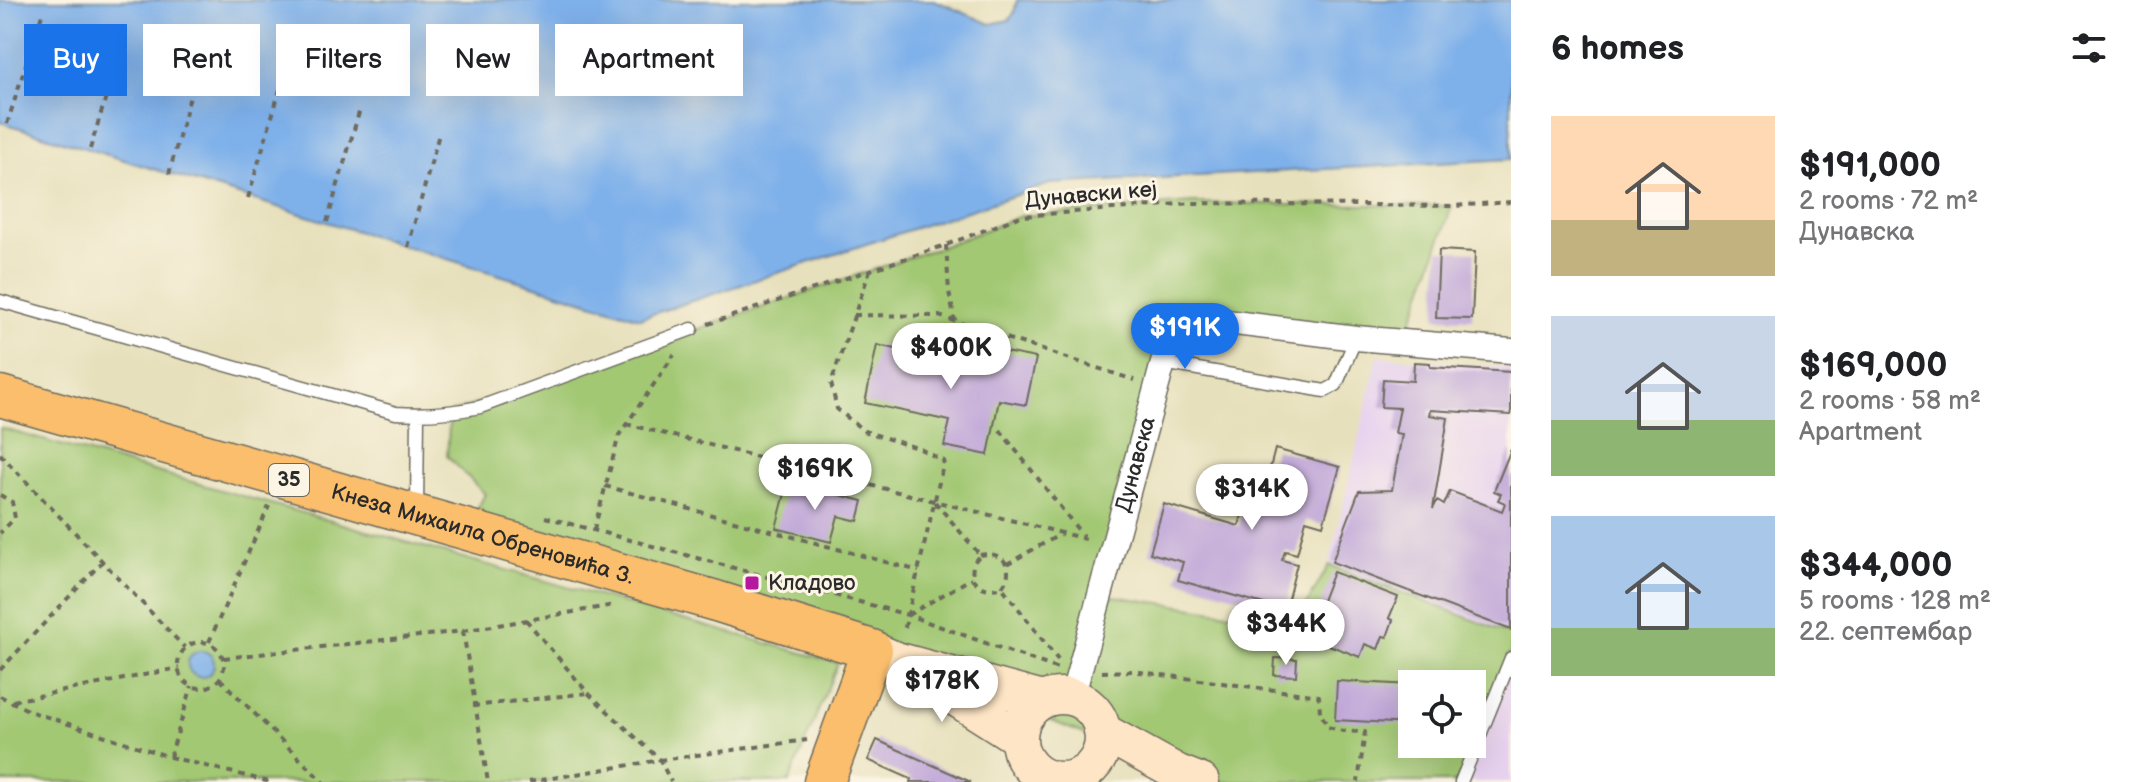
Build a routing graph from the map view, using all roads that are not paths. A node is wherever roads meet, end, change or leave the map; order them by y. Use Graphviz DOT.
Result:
graph roads {
  1 [pos="0,301"];
  2 [pos="692,329"];
  3 [pos="1356,338"];
  4 [pos="1511,351"];
  5 [pos="1163,363"];
  6 [pos="0,396"];
  7 [pos="418,414"];
  8 [pos="417,517"];
  9 [pos="884,655"];
  10 [pos="1511,658"];
  11 [pos="1065,690"];
  12 [pos="1019,738"];
  13 [pos="1099,746"];
  14 [pos="1189,778"];
  15 [pos="1042,779"];
  16 [pos="824,782"];
  17 [pos="1461,782"];
  1 -- 7 [label="lane"];
  2 -- 7 [label="lane"];
  3 -- 4 [label="street, Дунавска"];
  3 -- 5 [label="street, Дунавска"];
  3 -- 5 [label="lane"];
  5 -- 11 [label="street, Дунавска"];
  6 -- 8 [label="main road, Кнеза Михаила Обреновића 3. / 35"];
  7 -- 8 [label="lane"];
  8 -- 9 [label="main road, Кнеза Михаила Обреновића 3. / 35"];
  9 -- 11 [label="main road, Кнеза Михаила Обреновића 3."];
  9 -- 12 [label="main road, Кнеза Михаила Обреновића 3."];
  9 -- 16 [label="main road"];
  10 -- 17 [label="lane"];
  11 -- 12 [label="main road"];
  11 -- 13 [label="main road"];
  12 -- 15 [label="main road"];
  13 -- 14 [label="main road"];
  13 -- 15 [label="main road"];
}
